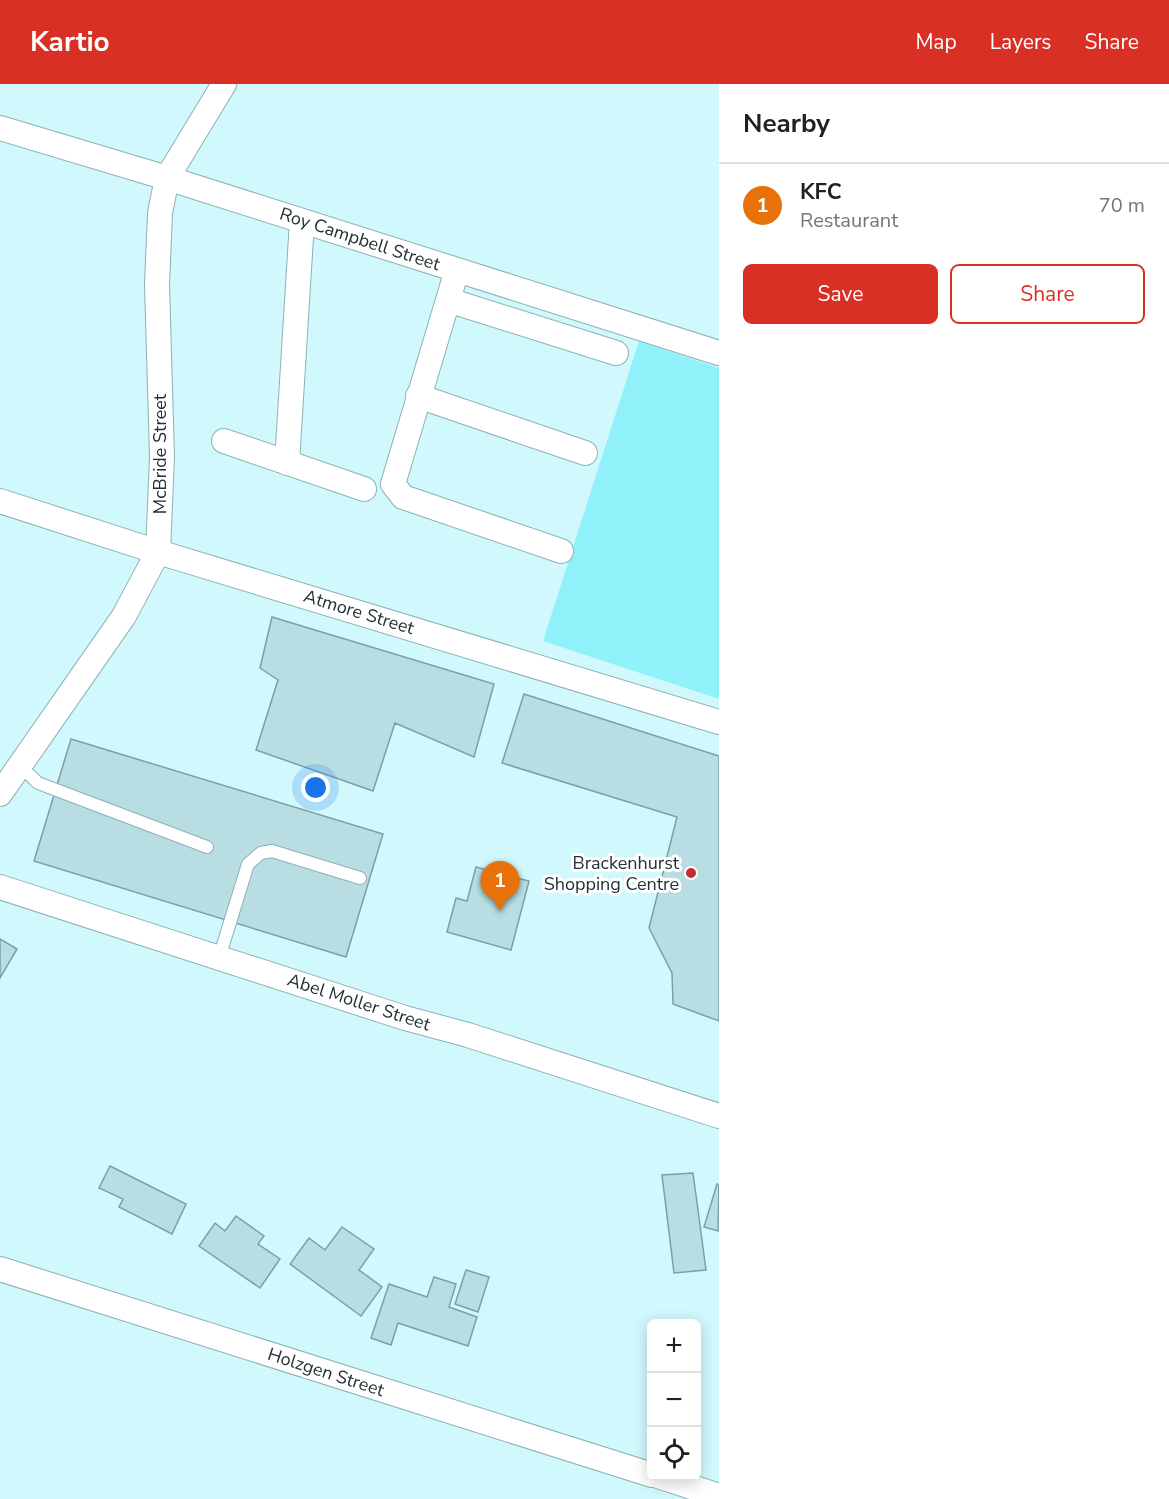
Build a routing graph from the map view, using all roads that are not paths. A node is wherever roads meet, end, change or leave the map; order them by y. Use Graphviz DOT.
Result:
graph roads {
  1 [pos="224,84"];
  2 [pos="0,128"];
  3 [pos="167,178"];
  4 [pos="302,221"];
  5 [pos="458,270"];
  6 [pos="448,300"];
  7 [pos="616,353"];
  8 [pos="719,353"];
  9 [pos="418,396"];
  10 [pos="224,441"];
  11 [pos="585,453"];
  12 [pos="287,463"];
  13 [pos="364,489"];
  14 [pos="0,501"];
  15 [pos="561,551"];
  16 [pos="158,552"];
  17 [pos="719,722"];
  18 [pos="20,766"];
  19 [pos="0,794"];
  20 [pos="207,847"];
  21 [pos="360,878"];
  22 [pos="0,887"];
  23 [pos="219,958"];
  24 [pos="719,1116"];
  25 [pos="0,1269"];
  26 [pos="647,1474"];
  27 [pos="673,1481"];
  28 [pos="719,1496"];
  1 -- 3 [label="street, McBride Street"];
  2 -- 3 [label="street, Roy Campbell Street"];
  3 -- 4 [label="street, Roy Campbell Street"];
  3 -- 16 [label="street, McBride Street"];
  4 -- 5 [label="street, Roy Campbell Street"];
  4 -- 12 [label="street"];
  5 -- 6 [label="street"];
  5 -- 8 [label="street, Roy Campbell Street"];
  6 -- 7 [label="street"];
  6 -- 9 [label="street"];
  9 -- 11 [label="street"];
  9 -- 15 [label="street"];
  10 -- 12 [label="street"];
  12 -- 13 [label="street"];
  14 -- 16 [label="street, Atmore Street"];
  16 -- 17 [label="street, Atmore Street"];
  16 -- 18 [label="street, McBride Street"];
  18 -- 19 [label="street, McBride Street"];
  18 -- 20 [label="lane"];
  21 -- 23 [label="lane"];
  22 -- 23 [label="street, Abel Moller Street"];
  23 -- 24 [label="street, Abel Moller Street"];
  25 -- 26 [label="street, Holzgen Street"];
  27 -- 28 [label="street"];
}
